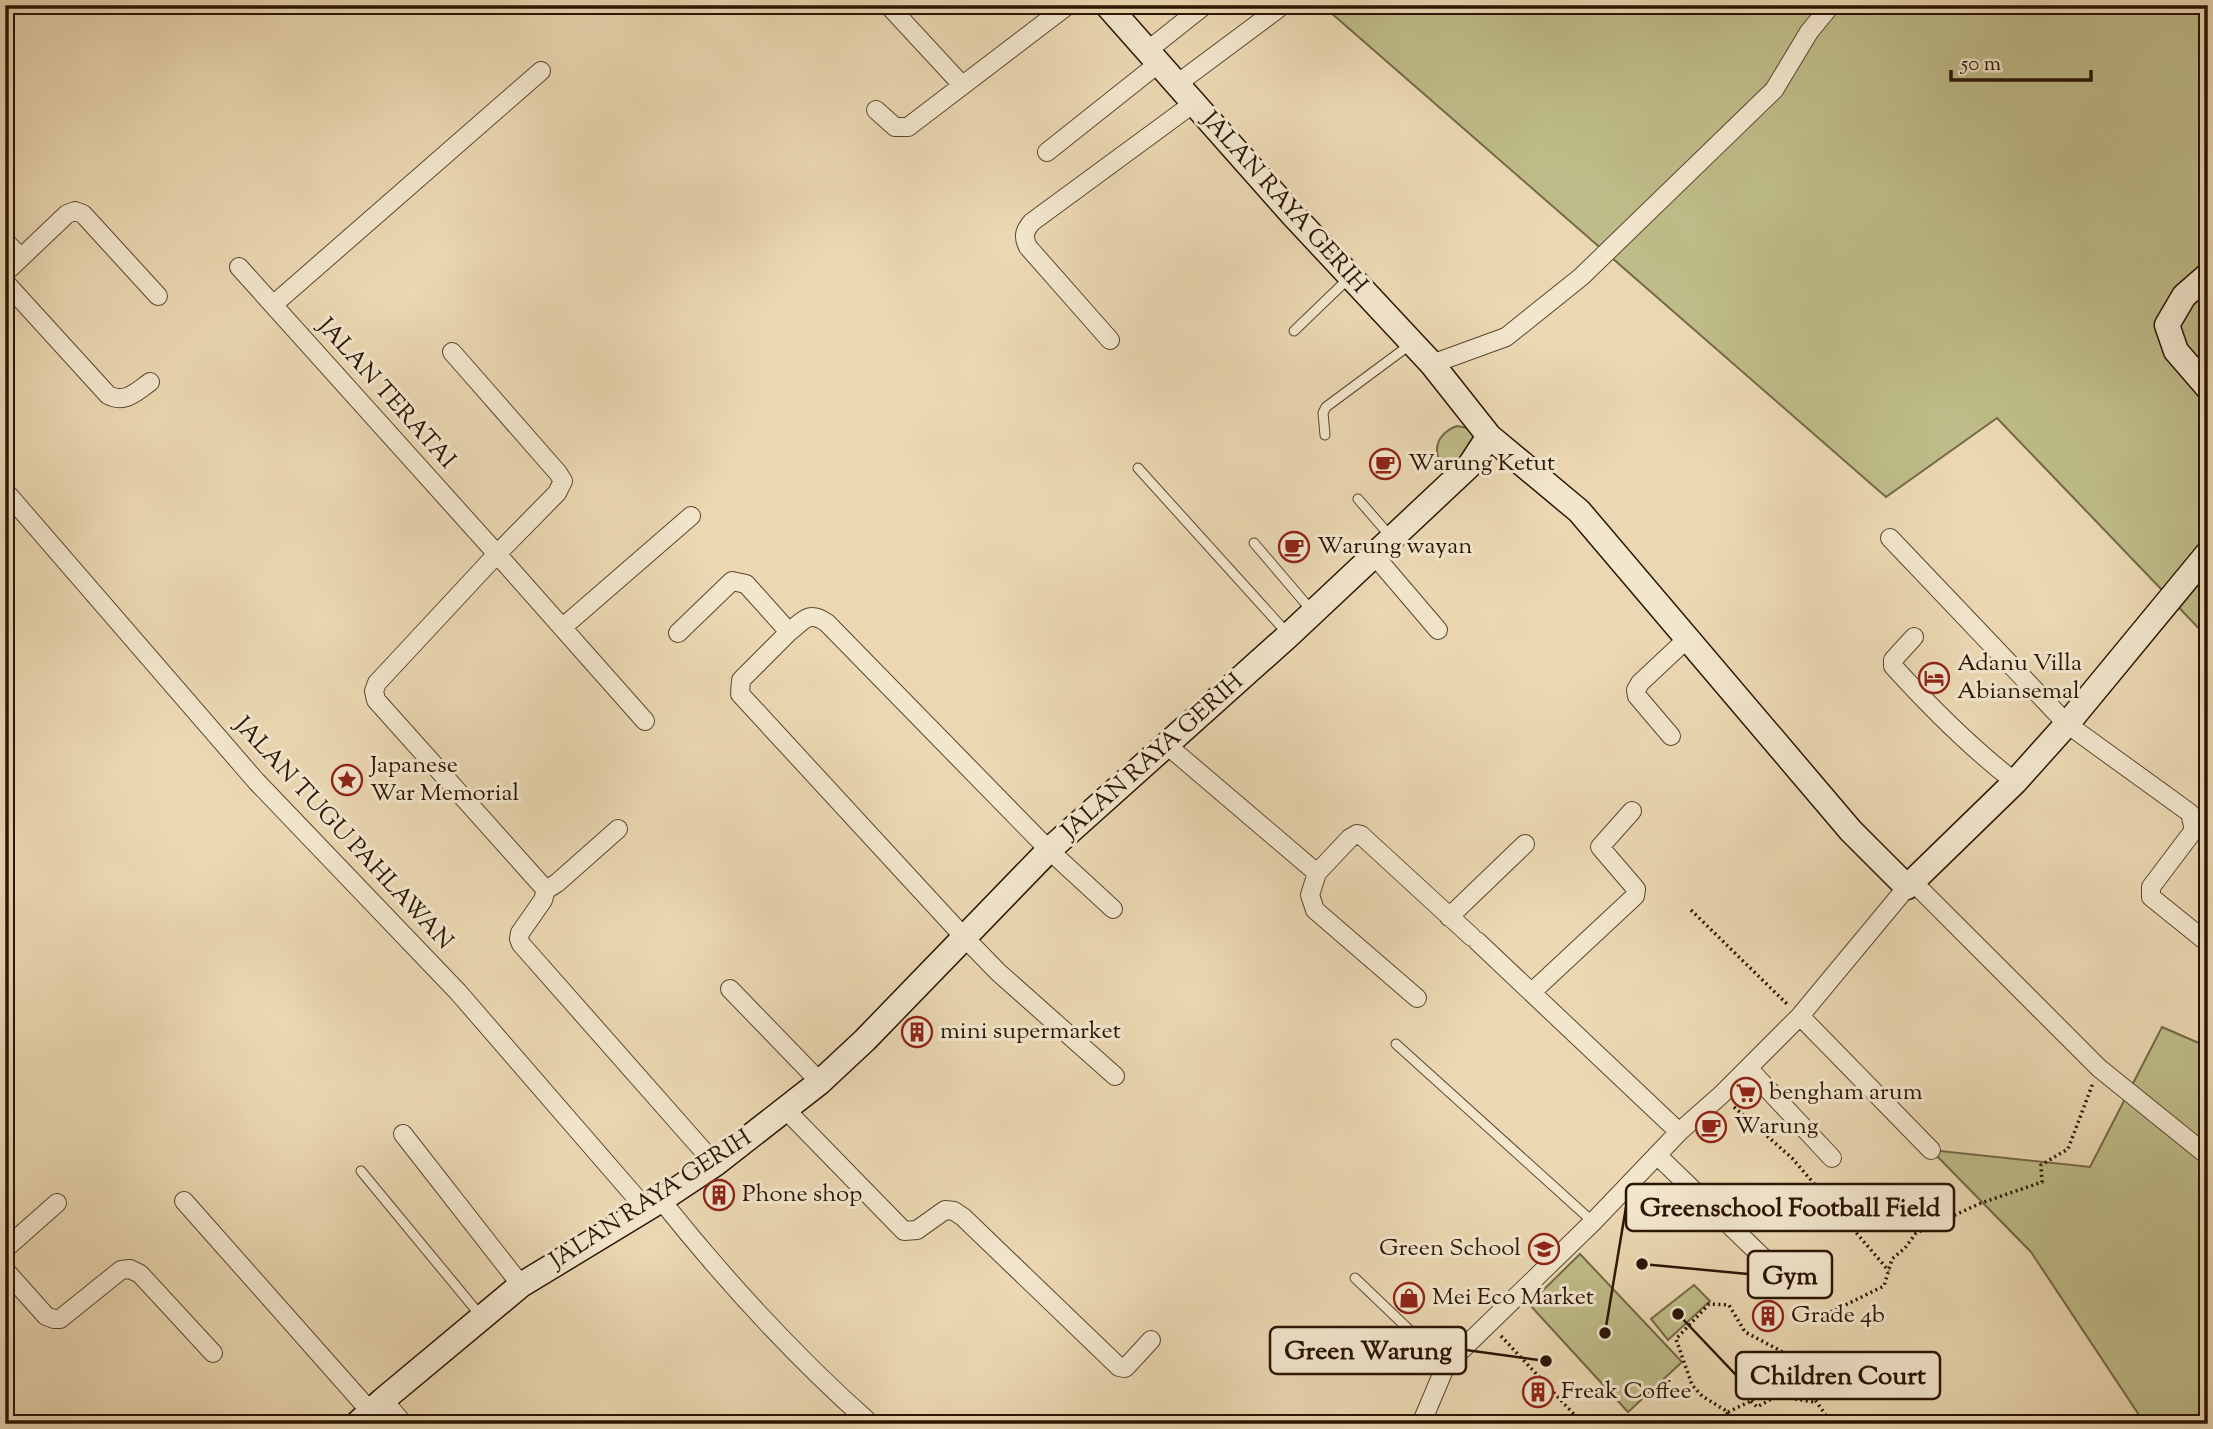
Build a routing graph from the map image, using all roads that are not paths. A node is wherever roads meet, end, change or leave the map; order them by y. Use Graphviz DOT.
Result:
graph roads {
  1 [pos="888,5"];
  2 [pos="1068,5"];
  3 [pos="1107,5"];
  4 [pos="1205,5"];
  5 [pos="1283,5"];
  6 [pos="1830,5"];
  7 [pos="1153,57"];
  8 [pos="541,71"];
  9 [pos="1177,84"];
  10 [pos="962,86"];
  11 [pos="1194,103"];
  12 [pos="876,110"];
  13 [pos="1047,152"];
  14 [pos="5,241"];
  15 [pos="20,258"];
  16 [pos="239,267"];
  17 [pos="5,272"];
  18 [pos="2208,275"];
  19 [pos="1351,277"];
  20 [pos="5,282"];
  21 [pos="158,296"];
  22 [pos="273,304"];
  23 [pos="1294,331"];
  24 [pos="1110,340"];
  25 [pos="1412,342"];
  26 [pos="452,352"];
  27 [pos="1432,364"];
  28 [pos="150,382"];
  29 [pos="2208,388"];
  30 [pos="1325,435"];
  31 [pos="1489,436"];
  32 [pos="1138,468"];
  33 [pos="5,491"];
  34 [pos="1358,499"];
  35 [pos="691,516"];
  36 [pos="1889,538"];
  37 [pos="1254,543"];
  38 [pos="1383,547"];
  39 [pos="497,554"];
  40 [pos="2207,555"];
  41 [pos="1314,612"];
  42 [pos="563,627"];
  43 [pos="1438,630"];
  44 [pos="789,632"];
  45 [pos="678,633"];
  46 [pos="1289,635"];
  47 [pos="1914,637"];
  48 [pos="1688,638"];
  49 [pos="645,721"];
  50 [pos="2067,723"];
  51 [pos="1671,737"];
  52 [pos="1168,746"];
  53 [pos="2015,782"];
  54 [pos="1632,810"];
  55 [pos="618,829"];
  56 [pos="1525,844"];
  57 [pos="1049,850"];
  58 [pos="1317,873"];
  59 [pos="1910,884"];
  60 [pos="546,890"];
  61 [pos="1113,909"];
  62 [pos="1449,917"];
  63 [pos="963,936"];
  64 [pos="2208,943"];
  65 [pos="730,989"];
  66 [pos="1532,992"];
  67 [pos="1417,998"];
  68 [pos="1800,1016"];
  69 [pos="1396,1044"];
  70 [pos="1749,1069"];
  71 [pos="1115,1076"];
  72 [pos="820,1082"];
  73 [pos="786,1110"];
  74 [pos="1679,1132"];
  75 [pos="403,1135"];
  76 [pos="1931,1150"];
  77 [pos="1657,1155"];
  78 [pos="2208,1156"];
  79 [pos="1832,1158"];
  80 [pos="715,1164"];
  81 [pos="361,1171"];
  82 [pos="184,1201"];
  83 [pos="57,1203"];
  84 [pos="653,1205"];
  85 [pos="1593,1222"];
  86 [pos="5,1249"];
  87 [pos="5,1270"];
  88 [pos="1787,1276"];
  89 [pos="1355,1278"];
  90 [pos="521,1285"];
  91 [pos="481,1317"];
  92 [pos="1151,1340"];
  93 [pos="213,1353"];
  94 [pos="1446,1365"];
  95 [pos="370,1412"];
  96 [pos="404,1424"];
  97 [pos="871,1424"];
  98 [pos="1421,1424"];
  1 -- 10 [label="street"];
  2 -- 10 [label="street"];
  3 -- 7 [label="street, JALAN RAYA GERIH"];
  4 -- 7 [label="street"];
  5 -- 9 [label="street"];
  6 -- 27 [label="street"];
  7 -- 9 [label="street, JALAN RAYA GERIH"];
  7 -- 13 [label="street"];
  8 -- 22 [label="street"];
  9 -- 11 [label="street, JALAN RAYA GERIH"];
  10 -- 12 [label="street"];
  11 -- 19 [label="street, JALAN RAYA GERIH"];
  11 -- 24 [label="street"];
  14 -- 15 [label="street"];
  15 -- 17 [label="street"];
  15 -- 21 [label="street"];
  16 -- 22 [label="street, JALAN TERATAI"];
  18 -- 29 [label="street"];
  19 -- 23 [label="lane"];
  19 -- 25 [label="street, JALAN RAYA GERIH"];
  20 -- 28 [label="street"];
  22 -- 39 [label="street, JALAN TERATAI"];
  25 -- 27 [label="street, JALAN RAYA GERIH"];
  25 -- 30 [label="lane"];
  26 -- 39 [label="street"];
  27 -- 31 [label="street, JALAN RAYA GERIH"];
  31 -- 38 [label="street, JALAN RAYA GERIH"];
  31 -- 48 [label="street"];
  32 -- 46 [label="lane"];
  33 -- 84 [label="street, JALAN TUGU PAHLAWAN"];
  34 -- 38 [label="lane"];
  35 -- 42 [label="street"];
  36 -- 50 [label="street"];
  37 -- 41 [label="lane"];
  38 -- 41 [label="street, JALAN RAYA GERIH"];
  38 -- 43 [label="street"];
  39 -- 42 [label="street, JALAN TERATAI"];
  39 -- 60 [label="street"];
  40 -- 50 [label="street"];
  41 -- 46 [label="street, JALAN RAYA GERIH"];
  42 -- 49 [label="street, JALAN TERATAI"];
  44 -- 45 [label="street"];
  44 -- 57 [label="street"];
  44 -- 63 [label="street"];
  46 -- 52 [label="street, JALAN RAYA GERIH"];
  47 -- 53 [label="street"];
  48 -- 51 [label="street"];
  48 -- 59 [label="street"];
  50 -- 53 [label="street"];
  50 -- 64 [label="street"];
  52 -- 57 [label="street, JALAN RAYA GERIH"];
  52 -- 58 [label="street"];
  53 -- 59 [label="street"];
  54 -- 66 [label="street"];
  55 -- 60 [label="street"];
  56 -- 62 [label="street"];
  57 -- 61 [label="street"];
  57 -- 63 [label="street, JALAN RAYA GERIH"];
  58 -- 62 [label="street"];
  58 -- 67 [label="street"];
  59 -- 68 [label="street"];
  59 -- 78 [label="street"];
  60 -- 80 [label="street"];
  62 -- 66 [label="street"];
  63 -- 71 [label="street"];
  63 -- 72 [label="street, JALAN RAYA GERIH"];
  65 -- 72 [label="street"];
  66 -- 74 [label="street"];
  68 -- 70 [label="street"];
  68 -- 76 [label="street"];
  69 -- 85 [label="lane"];
  70 -- 74 [label="street"];
  70 -- 79 [label="street"];
  72 -- 73 [label="street, JALAN RAYA GERIH"];
  73 -- 80 [label="street, JALAN RAYA GERIH"];
  73 -- 92 [label="street"];
  74 -- 77 [label="street"];
  75 -- 90 [label="street"];
  77 -- 85 [label="street"];
  77 -- 88 [label="street"];
  80 -- 84 [label="street, JALAN RAYA GERIH"];
  81 -- 91 [label="lane"];
  82 -- 95 [label="street"];
  83 -- 86 [label="street"];
  84 -- 90 [label="street, JALAN RAYA GERIH"];
  84 -- 97 [label="street, JALAN TUGU PAHLAWAN"];
  85 -- 94 [label="street"];
  87 -- 93 [label="street"];
  89 -- 94 [label="lane"];
  90 -- 91 [label="street, JALAN RAYA GERIH"];
  91 -- 95 [label="street, JALAN RAYA GERIH"];
  94 -- 98 [label="street"];
  95 -- 96 [label="street"];
}
